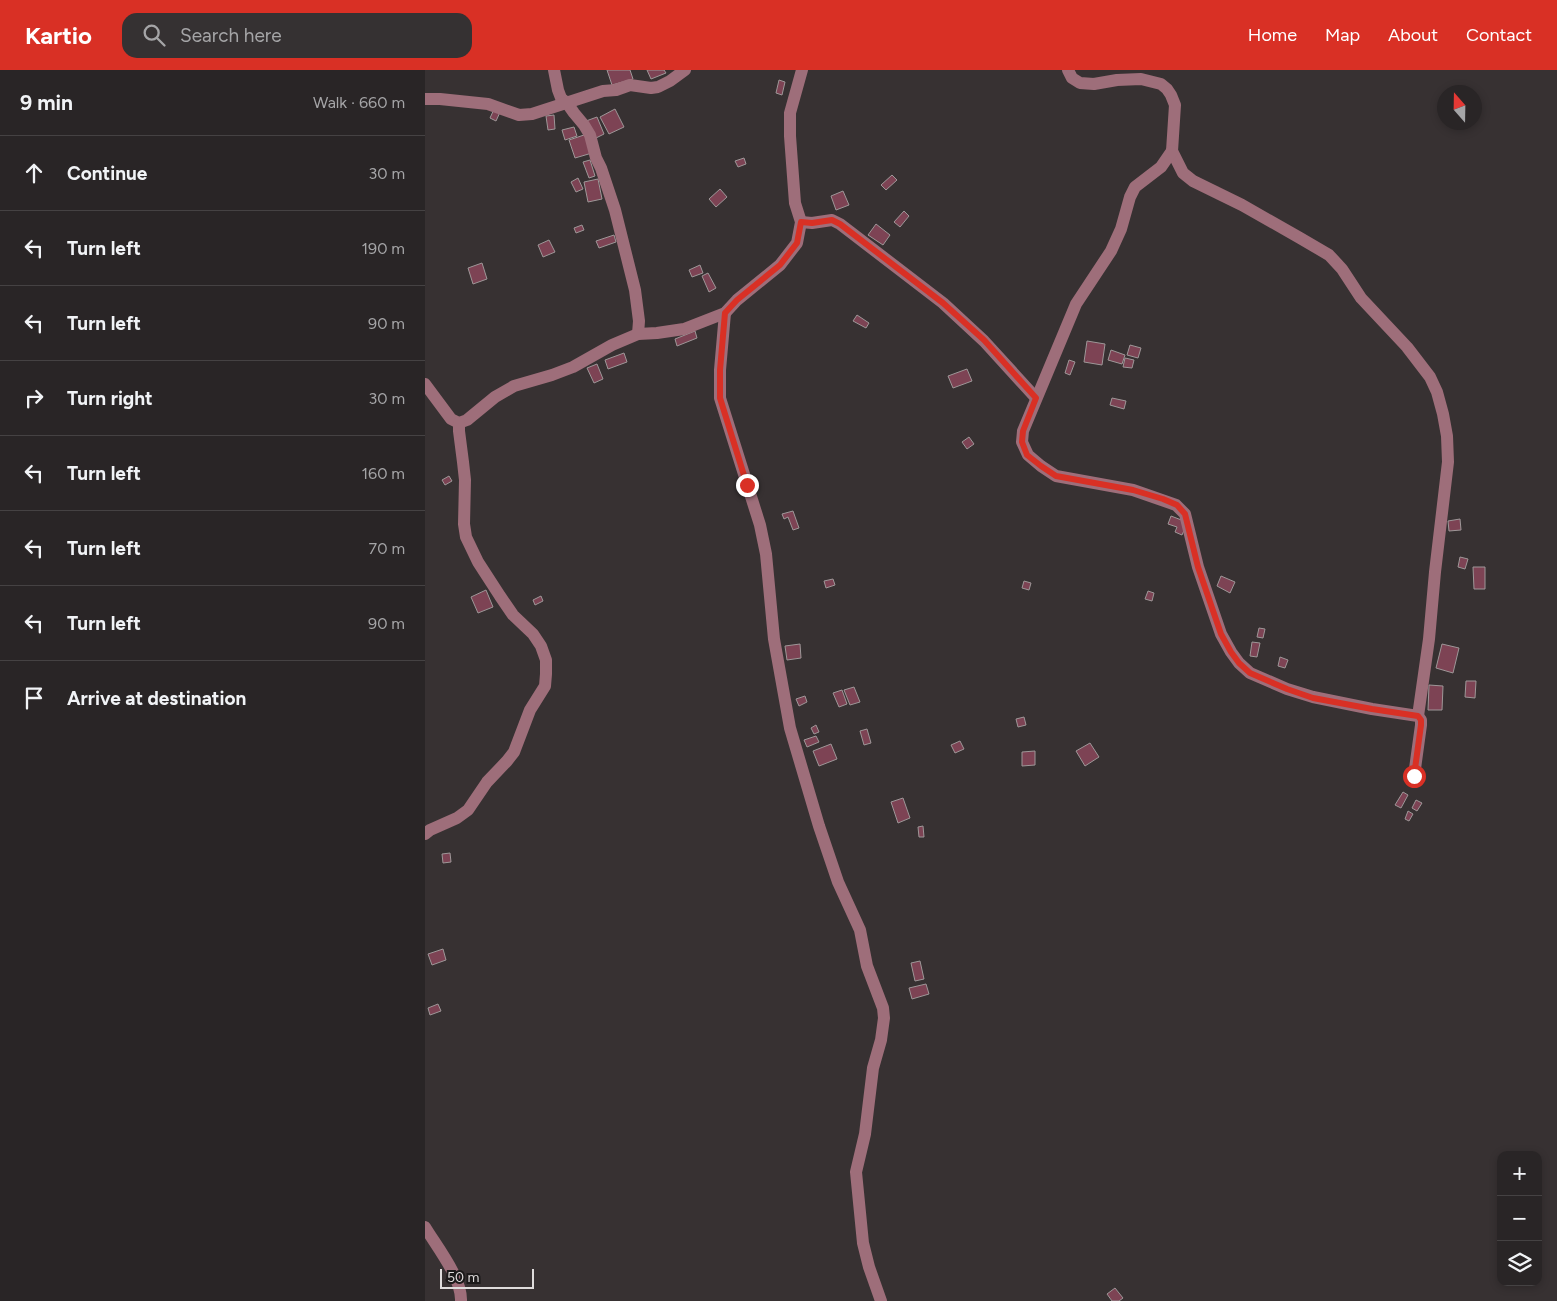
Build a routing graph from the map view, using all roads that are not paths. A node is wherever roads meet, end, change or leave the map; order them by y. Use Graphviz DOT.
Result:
graph roads {
  1 [pos="553,70"];
  2 [pos="685,70"];
  3 [pos="801,70"];
  4 [pos="1068,70"];
  5 [pos="425,99"];
  6 [pos="567,103"];
  7 [pos="1172,151"];
  8 [pos="801,222"];
  9 [pos="725,313"];
  10 [pos="638,334"];
  11 [pos="425,384"];
  12 [pos="1036,398"];
  13 [pos="459,423"];
  14 [pos="1418,716"];
  15 [pos="1414,776"];
  16 [pos="425,834"];
  17 [pos="425,1227"];
  18 [pos="461,1301"];
  19 [pos="881,1301"];
  1 -- 6 [label="street"];
  2 -- 6 [label="street"];
  3 -- 8 [label="street"];
  4 -- 7 [label="street"];
  5 -- 6 [label="street"];
  6 -- 10 [label="street"];
  7 -- 12 [label="street"];
  7 -- 14 [label="street"];
  8 -- 9 [label="street"];
  8 -- 12 [label="street"];
  9 -- 10 [label="street"];
  9 -- 19 [label="street"];
  10 -- 13 [label="street"];
  11 -- 13 [label="street"];
  12 -- 14 [label="street"];
  13 -- 16 [label="street"];
  14 -- 15 [label="street"];
  17 -- 18 [label="street"];
}
